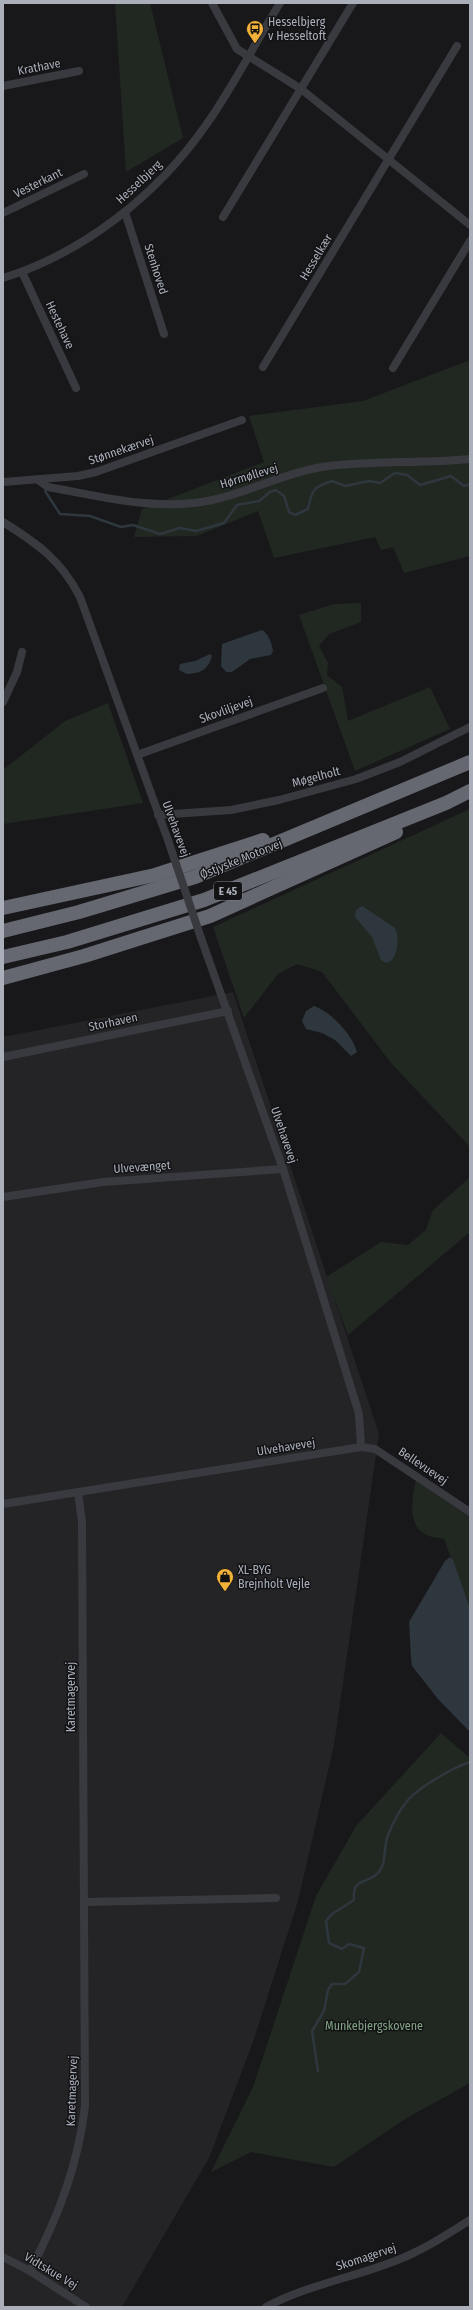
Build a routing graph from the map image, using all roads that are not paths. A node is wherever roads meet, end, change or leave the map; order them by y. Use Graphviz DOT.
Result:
graph roads {
  1 [pos="212,3"];
  2 [pos="280,3"];
  3 [pos="353,3"];
  4 [pos="457,46"];
  5 [pos="248,56"];
  6 [pos="79,71"];
  7 [pos="3,86"];
  8 [pos="301,88"];
  9 [pos="389,159"];
  10 [pos="84,174"];
  11 [pos="125,212"];
  12 [pos="3,213"];
  13 [pos="223,217"];
  14 [pos="470,225"];
  15 [pos="470,241"];
  16 [pos="22,272"];
  17 [pos="3,278"];
  18 [pos="164,334"];
  19 [pos="263,367"];
  20 [pos="393,368"];
  21 [pos="76,388"];
  22 [pos="242,420"];
  23 [pos="470,459"];
  24 [pos="38,480"];
  25 [pos="3,482"];
  26 [pos="3,522"];
  27 [pos="22,652"];
  28 [pos="323,688"];
  29 [pos="3,702"];
  30 [pos="470,727"];
  31 [pos="137,755"];
  32 [pos="470,762"];
  33 [pos="470,791"];
  34 [pos="446,803"];
  35 [pos="158,815"];
  36 [pos="342,817"];
  37 [pos="3,908"];
  38 [pos="3,931"];
  39 [pos="3,957"];
  40 [pos="3,978"];
  41 [pos="228,1011"];
  42 [pos="3,1057"];
  43 [pos="283,1169"];
  44 [pos="3,1196"];
  45 [pos="361,1447"];
  46 [pos="78,1492"];
  47 [pos="3,1504"];
  48 [pos="470,1512"];
  49 [pos="276,1898"];
  50 [pos="84,1902"];
  51 [pos="470,2220"];
  52 [pos="3,2257"];
  53 [pos="30,2270"];
  54 [pos="86,2307"];
  55 [pos="266,2307"];
  1 -- 5 [label="street"];
  2 -- 5 [label="street, Hesselbjerg"];
  3 -- 8 [label="street"];
  4 -- 9 [label="street, Hesselkær"];
  5 -- 8 [label="street"];
  5 -- 11 [label="street, Hesselbjerg"];
  6 -- 7 [label="street, Krathave"];
  8 -- 9 [label="street"];
  8 -- 13 [label="street"];
  9 -- 14 [label="street"];
  9 -- 19 [label="street, Hesselkær"];
  10 -- 12 [label="street, Vesterkant"];
  11 -- 16 [label="street, Hesselbjerg"];
  11 -- 18 [label="street, Stenhoved"];
  15 -- 20 [label="street"];
  16 -- 17 [label="street, Hesselbjerg"];
  16 -- 21 [label="street, Hestehave"];
  22 -- 24 [label="street, Stønnekærvej"];
  23 -- 24 [label="street, Hørmøllevej"];
  24 -- 25 [label="street, Stønnekærvej"];
  26 -- 31 [label="street, Ulvehavevej"];
  27 -- 29 [label="street"];
  28 -- 31 [label="street, Skovliljevej"];
  30 -- 35 [label="street, Møgelholt"];
  31 -- 35 [label="street, Ulvehavevej"];
  32 -- 36 [label="highway, Østjyske Motorvej / E 45"];
  33 -- 34 [label="highway, Østjyske Motorvej / E 45"];
  34 -- 39 [label="highway, Østjyske Motorvej / E 45"];
  34 -- 40 [label="highway"];
  35 -- 41 [label="street, Ulvehavevej, bridge"];
  36 -- 37 [label="highway"];
  36 -- 38 [label="highway, Østjyske Motorvej / E 45"];
  41 -- 42 [label="street, Storhaven"];
  41 -- 43 [label="street, Ulvehavevej"];
  43 -- 44 [label="street, Ulvevænget"];
  43 -- 45 [label="street, Ulvehavevej"];
  45 -- 46 [label="street, Ulvehavevej"];
  45 -- 48 [label="street, Bellevuevej"];
  46 -- 47 [label="street, Ulvehavevej"];
  46 -- 50 [label="street, Karetmagervej"];
  49 -- 50 [label="street"];
  50 -- 53 [label="street, Karetmagervej"];
  51 -- 55 [label="street, Skomagervej"];
  52 -- 53 [label="street, Vidtskue Vej"];
  53 -- 54 [label="street, Vidtskue Vej"];
}
